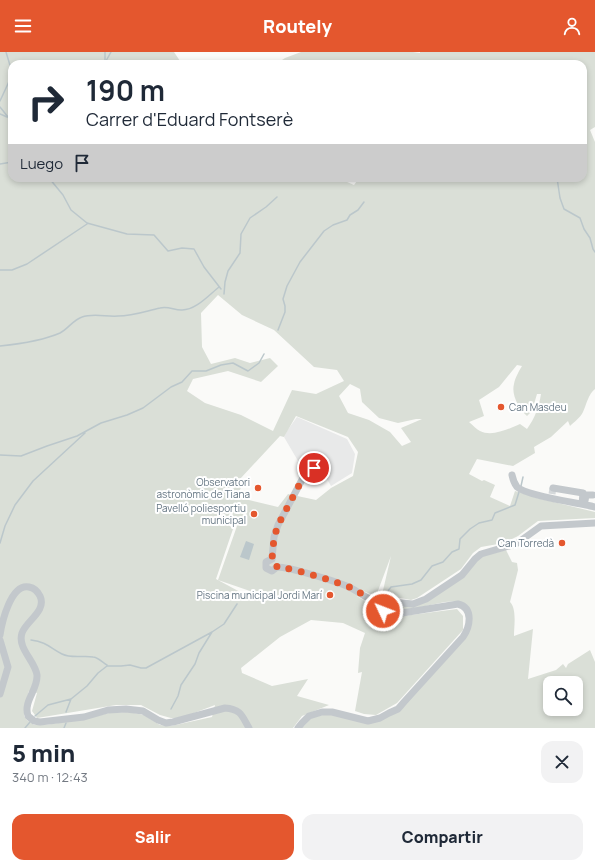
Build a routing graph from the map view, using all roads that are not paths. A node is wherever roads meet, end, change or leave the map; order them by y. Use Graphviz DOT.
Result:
graph roads {
  1 [pos="512,475"];
  2 [pos="321,476"];
  3 [pos="553,488"];
  4 [pos="593,495"];
  5 [pos="583,504"];
  6 [pos="595,507"];
  7 [pos="595,523"];
  8 [pos="384,605"];
  9 [pos="0,635"];
  10 [pos="0,640"];
  11 [pos="0,694"];
  12 [pos="249,728"];
  13 [pos="298,728"];
  1 -- 5 [label="street"];
  2 -- 8 [label="street"];
  3 -- 5 [label="street"];
  4 -- 5 [label="street"];
  5 -- 6 [label="street"];
  7 -- 8 [label="street"];
  8 -- 13 [label="street"];
  9 -- 12 [label="street"];
  10 -- 11 [label="street"];
}
